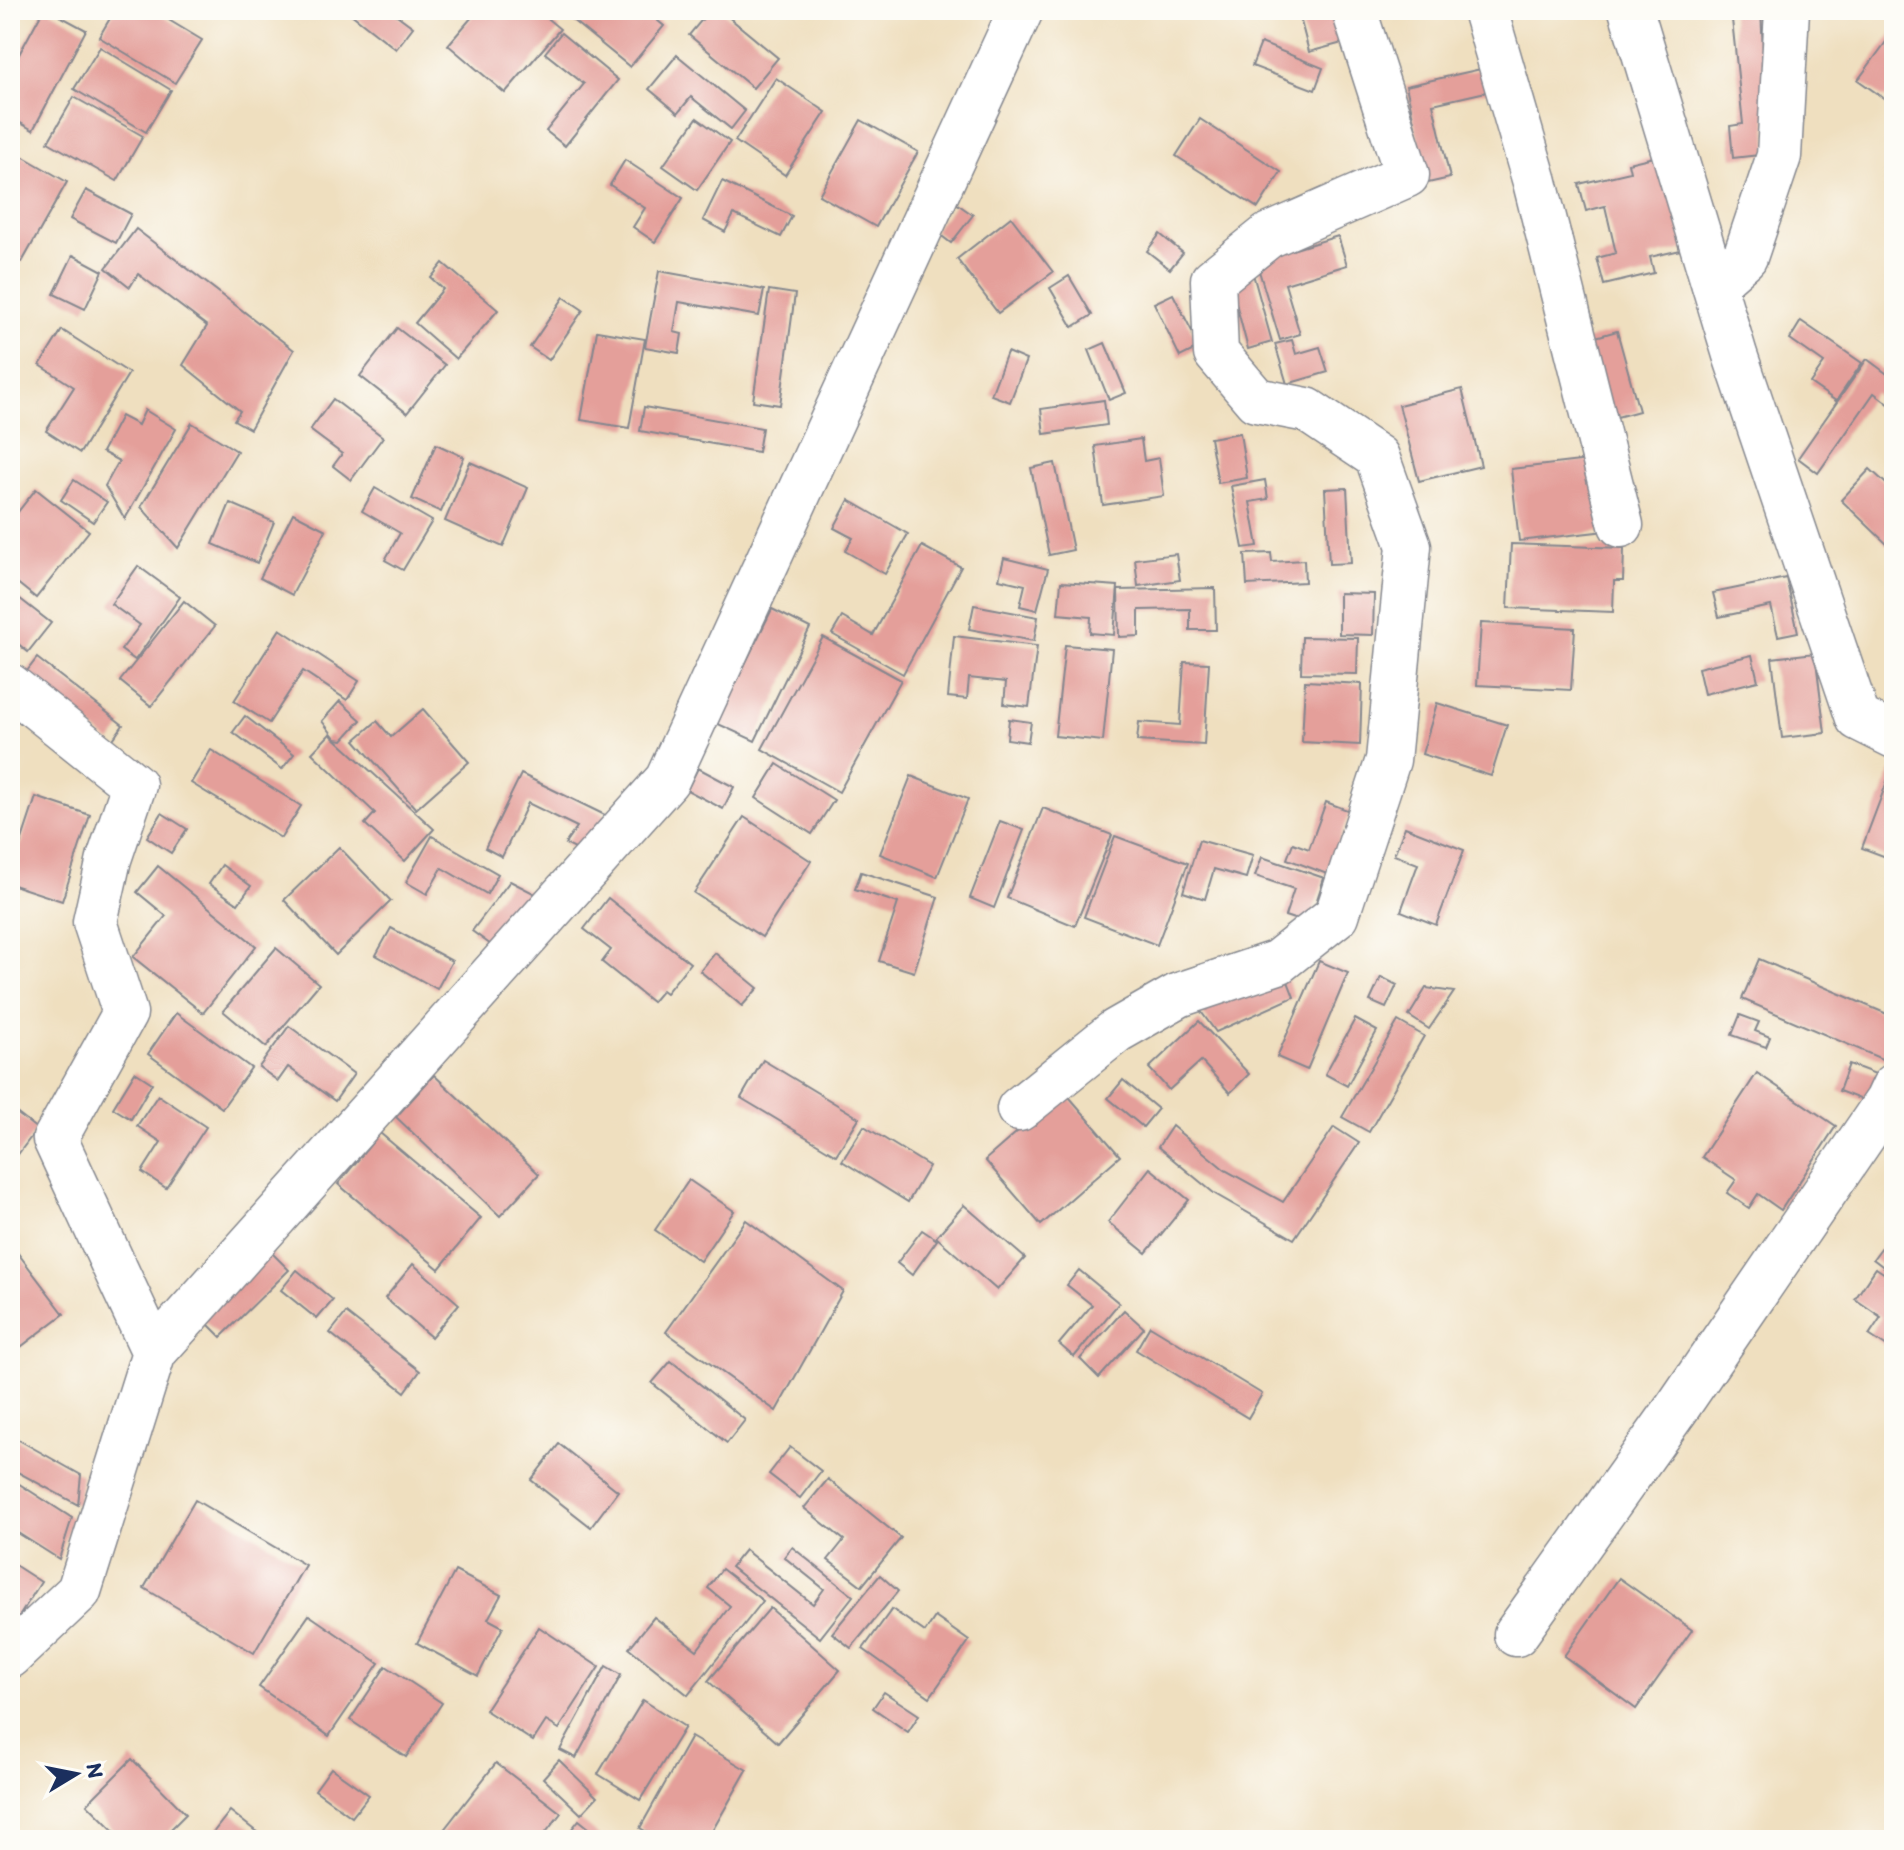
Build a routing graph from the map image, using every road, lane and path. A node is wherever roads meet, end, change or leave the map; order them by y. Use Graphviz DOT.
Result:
graph roads {
  1 [pos="1021,10"];
  2 [pos="1354,10"];
  3 [pos="1485,10"];
  4 [pos="1631,10"];
  5 [pos="1787,10"];
  6 [pos="1714,284"];
  7 [pos="1621,525"];
  8 [pos="10,686"];
  9 [pos="1894,736"];
  10 [pos="1894,1086"];
  11 [pos="1019,1109"];
  12 [pos="154,1352"];
  13 [pos="1516,1634"];
  14 [pos="10,1656"];
  1 -- 12 [label="street"];
  2 -- 11 [label="street"];
  3 -- 7 [label="street"];
  4 -- 6 [label="street"];
  5 -- 6 [label="street"];
  6 -- 9 [label="street"];
  8 -- 12 [label="street"];
  10 -- 13 [label="street"];
  12 -- 14 [label="street"];
}
